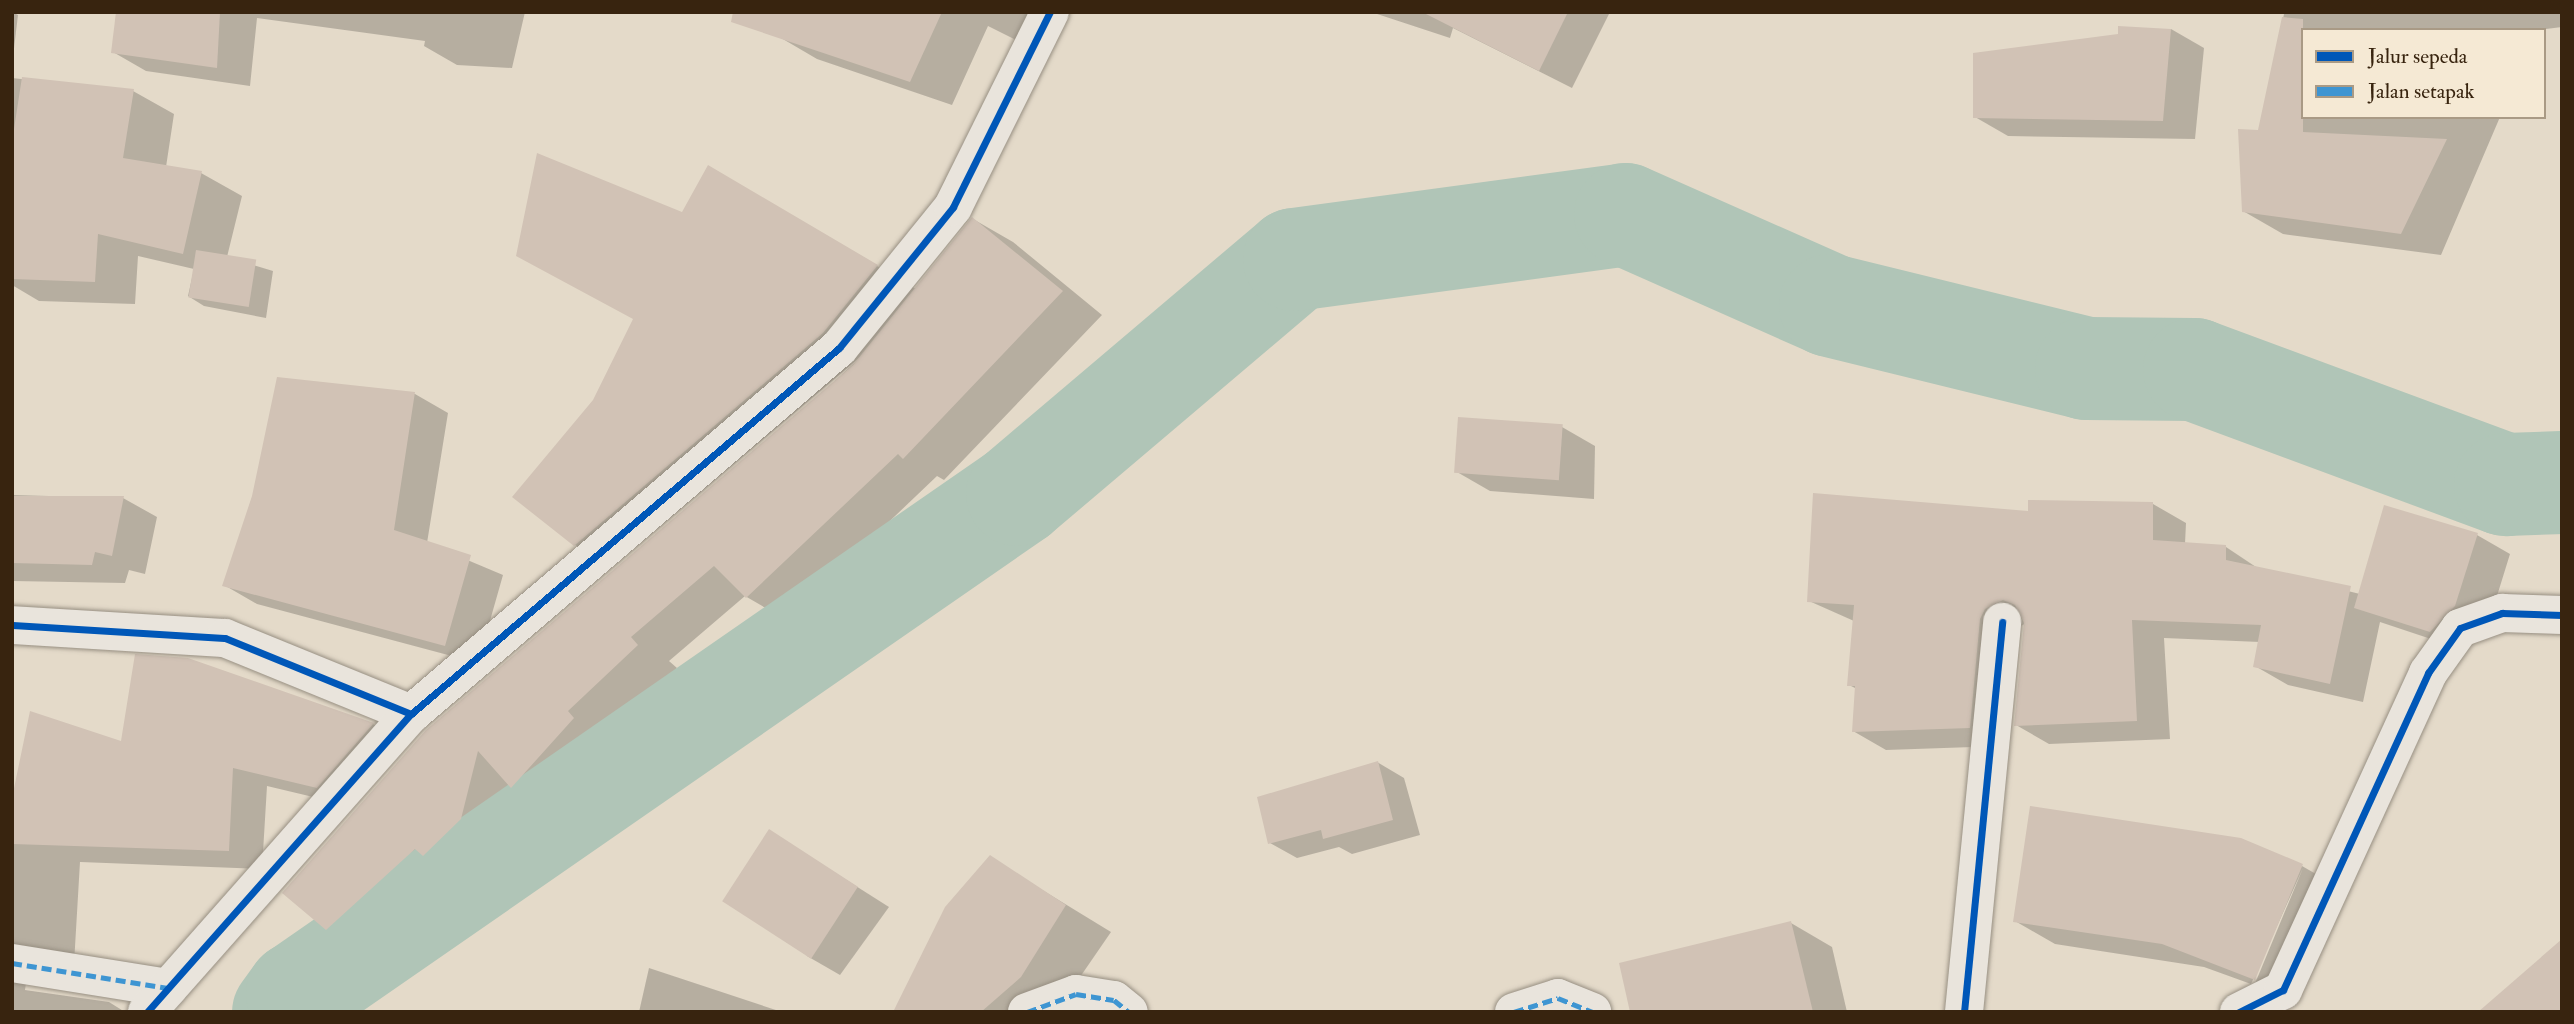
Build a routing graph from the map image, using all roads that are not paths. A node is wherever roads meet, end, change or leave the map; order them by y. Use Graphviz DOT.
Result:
graph roads {
  1 [pos="1050,12"];
  2 [pos="2562,615"];
  3 [pos="2002,622"];
  4 [pos="12,625"];
  5 [pos="411,714"];
  6 [pos="12,963"];
  7 [pos="158,1000"];
  8 [pos="1027,1012"];
  9 [pos="1129,1012"];
  10 [pos="1514,1012"];
  11 [pos="1592,1012"];
  12 [pos="1964,1012"];
  13 [pos="2239,1012"];
  1 -- 5 [label="street"];
  2 -- 13 [label="street"];
  3 -- 12 [label="street"];
  4 -- 5 [label="street"];
  5 -- 7 [label="street"];
  6 -- 7 [label="street"];
  8 -- 9 [label="street"];
  10 -- 11 [label="street"];
}
